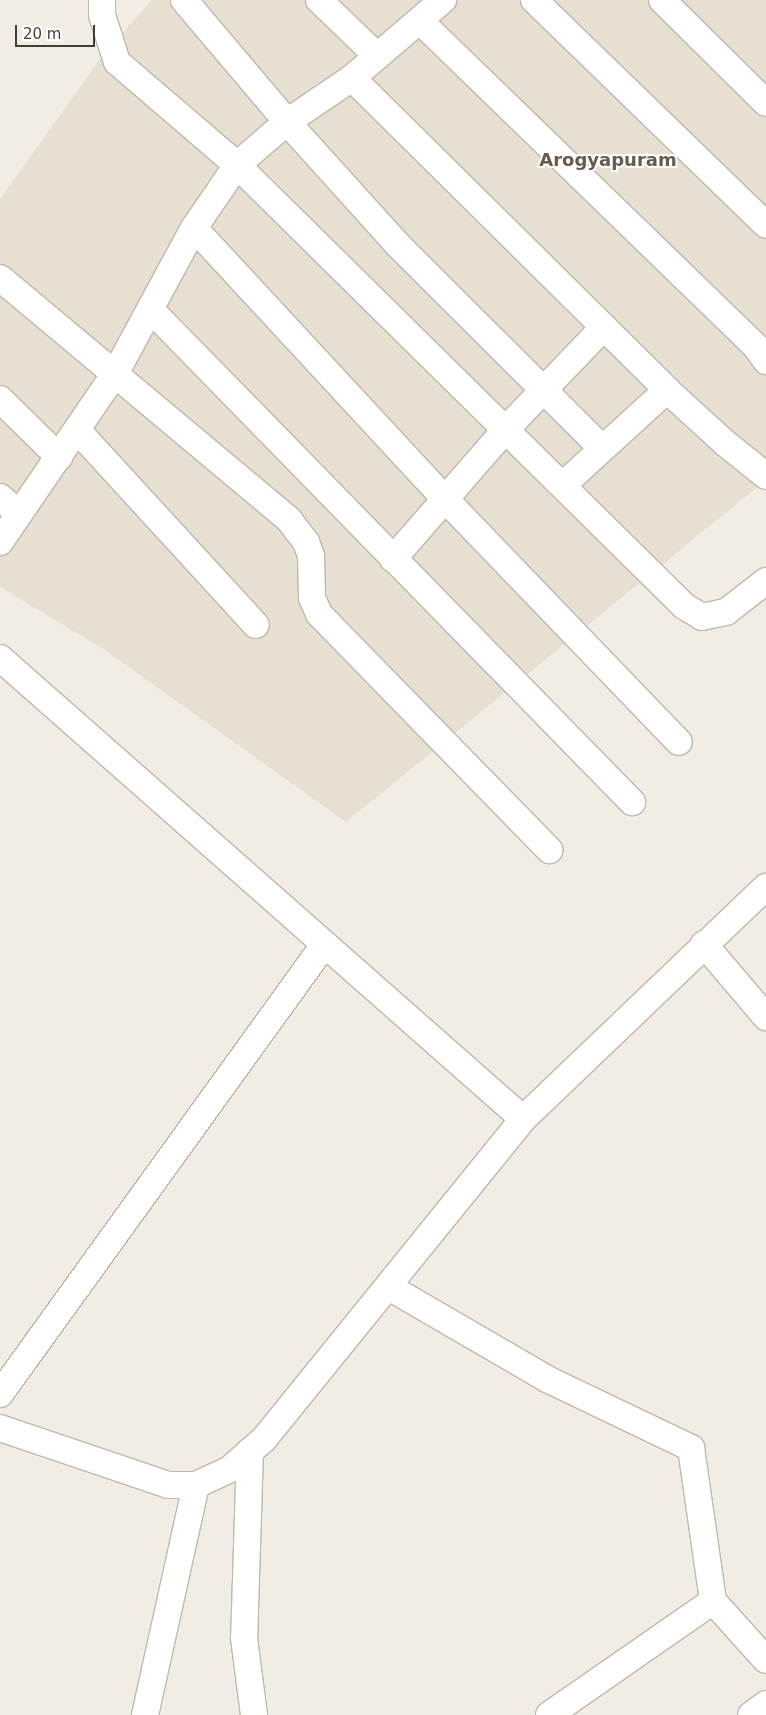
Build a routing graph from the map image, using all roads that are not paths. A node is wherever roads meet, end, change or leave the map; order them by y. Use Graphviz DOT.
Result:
graph roads {
  1 [pos="102,0"];
  2 [pos="184,0"];
  3 [pos="319,0"];
  4 [pos="443,0"];
  5 [pos="534,0"];
  6 [pos="662,0"];
  7 [pos="421,22"];
  8 [pos="377,56"];
  9 [pos="352,78"];
  10 [pos="766,103"];
  11 [pos="287,122"];
  12 [pos="237,165"];
  13 [pos="766,225"];
  14 [pos="194,228"];
  15 [pos="0,278"];
  16 [pos="152,311"];
  17 [pos="604,327"];
  18 [pos="763,350"];
  19 [pos="116,372"];
  20 [pos="543,390"];
  21 [pos="667,390"];
  22 [pos="0,399"];
  23 [pos="507,428"];
  24 [pos="78,431"];
  25 [pos="602,448"];
  26 [pos="59,457"];
  27 [pos="766,476"];
  28 [pos="564,484"];
  29 [pos="0,496"];
  30 [pos="446,499"];
  31 [pos="19,514"];
  32 [pos="0,542"];
  33 [pos="393,558"];
  34 [pos="766,581"];
  35 [pos="256,625"];
  36 [pos="0,658"];
  37 [pos="679,742"];
  38 [pos="632,802"];
  39 [pos="549,850"];
  40 [pos="766,887"];
  41 [pos="704,944"];
  42 [pos="324,946"];
  43 [pos="766,1017"];
  44 [pos="523,1119"];
  45 [pos="389,1287"];
  46 [pos="0,1394"];
  47 [pos="0,1428"];
  48 [pos="250,1451"];
  49 [pos="196,1485"];
  50 [pos="713,1601"];
  51 [pos="766,1660"];
  52 [pos="766,1704"];
  53 [pos="145,1715"];
  54 [pos="254,1715"];
  55 [pos="549,1715"];
  56 [pos="751,1715"];
  1 -- 12 [label="street"];
  2 -- 11 [label="street"];
  3 -- 8 [label="street"];
  4 -- 7 [label="street"];
  5 -- 13 [label="street"];
  6 -- 10 [label="street"];
  7 -- 8 [label="street"];
  7 -- 18 [label="street"];
  8 -- 9 [label="street"];
  9 -- 11 [label="street"];
  9 -- 17 [label="street"];
  11 -- 12 [label="street"];
  11 -- 20 [label="street"];
  12 -- 14 [label="street"];
  12 -- 23 [label="street"];
  14 -- 16 [label="street"];
  14 -- 30 [label="street"];
  15 -- 19 [label="street"];
  16 -- 19 [label="street"];
  16 -- 33 [label="street"];
  17 -- 20 [label="street"];
  17 -- 21 [label="street"];
  19 -- 24 [label="street"];
  19 -- 39 [label="street"];
  20 -- 23 [label="street"];
  20 -- 25 [label="street"];
  21 -- 25 [label="street"];
  21 -- 27 [label="street"];
  22 -- 26 [label="street"];
  23 -- 28 [label="street"];
  23 -- 30 [label="street"];
  24 -- 26 [label="street"];
  24 -- 35 [label="street"];
  25 -- 28 [label="street"];
  26 -- 31 [label="street"];
  28 -- 34 [label="street"];
  29 -- 31 [label="street"];
  30 -- 33 [label="street"];
  30 -- 37 [label="street"];
  31 -- 32 [label="street"];
  33 -- 38 [label="street"];
  36 -- 42 [label="street"];
  40 -- 41 [label="street"];
  41 -- 43 [label="street"];
  41 -- 44 [label="street"];
  42 -- 44 [label="street"];
  42 -- 46 [label="street"];
  44 -- 45 [label="street"];
  45 -- 48 [label="street"];
  45 -- 50 [label="street"];
  47 -- 49 [label="street"];
  48 -- 49 [label="street"];
  48 -- 54 [label="street"];
  49 -- 53 [label="street"];
  50 -- 51 [label="street"];
  50 -- 55 [label="street"];
  52 -- 56 [label="street"];
}
